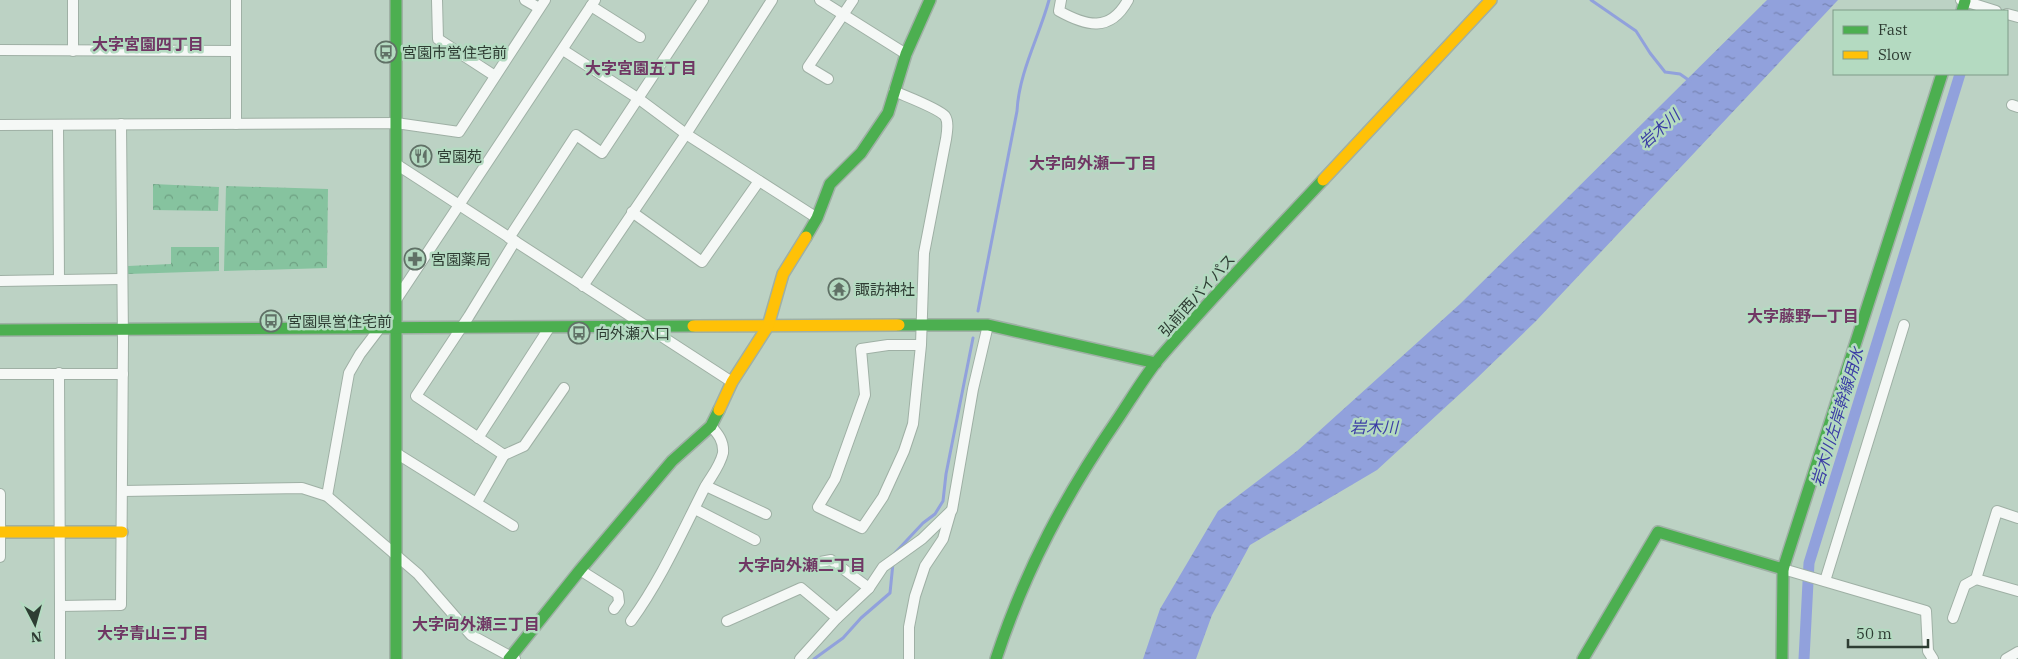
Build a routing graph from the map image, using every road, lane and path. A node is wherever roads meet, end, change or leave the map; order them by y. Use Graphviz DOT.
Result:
graph roads {
  1 [pos="73,0"];
  2 [pos="236,0"];
  3 [pos="396,0"];
  4 [pos="437,0"];
  5 [pos="525,0"];
  6 [pos="703,0"];
  7 [pos="772,0"];
  8 [pos="820,0"];
  9 [pos="853,0"];
  10 [pos="930,0"];
  11 [pos="1061,0"];
  12 [pos="1128,0"];
  13 [pos="1491,0"];
  14 [pos="593,3"];
  15 [pos="542,4"];
  16 [pos="843,14"];
  17 [pos="640,37"];
  18 [pos="0,50"];
  19 [pos="563,50"];
  20 [pos="72,51"];
  21 [pos="236,51"];
  22 [pos="906,54"];
  23 [pos="1942,75"];
  24 [pos="495,76"];
  25 [pos="828,79"];
  26 [pos="894,91"];
  27 [pos="639,99"];
  28 [pos="121,124"];
  29 [pos="236,124"];
  30 [pos="396,124"];
  31 [pos="0,125"];
  32 [pos="58,125"];
  33 [pos="686,134"];
  34 [pos="396,164"];
  35 [pos="759,181"];
  36 [pos="459,205"];
  37 [pos="632,212"];
  38 [pos="817,218"];
  39 [pos="512,240"];
  40 [pos="122,279"];
  41 [pos="59,280"];
  42 [pos="0,281"];
  43 [pos="583,286"];
  44 [pos="396,301"];
  45 [pos="920,325"];
  46 [pos="988,325"];
  47 [pos="1904,325"];
  48 [pos="768,326"];
  49 [pos="647,327"];
  50 [pos="460,328"];
  51 [pos="549,328"];
  52 [pos="379,329"];
  53 [pos="396,329"];
  54 [pos="0,330"];
  55 [pos="123,330"];
  56 [pos="921,345"];
  57 [pos="1156,363"];
  58 [pos="59,373"];
  59 [pos="0,374"];
  60 [pos="123,374"];
  61 [pos="732,382"];
  62 [pos="564,388"];
  63 [pos="711,426"];
  64 [pos="478,438"];
  65 [pos="396,453"];
  66 [pos="504,455"];
  67 [pos="706,486"];
  68 [pos="123,490"];
  69 [pos="0,494"];
  70 [pos="327,496"];
  71 [pos="477,502"];
  72 [pos="695,509"];
  73 [pos="952,510"];
  74 [pos="766,514"];
  75 [pos="2018,518"];
  76 [pos="513,526"];
  77 [pos="0,532"];
  78 [pos="60,532"];
  79 [pos="122,532"];
  80 [pos="755,540"];
  81 [pos="396,554"];
  82 [pos="0,557"];
  83 [pos="810,564"];
  84 [pos="1783,569"];
  85 [pos="580,570"];
  86 [pos="1976,579"];
  87 [pos="1820,580"];
  88 [pos="869,588"];
  89 [pos="2018,592"];
  90 [pos="60,606"];
  91 [pos="614,609"];
  92 [pos="837,618"];
  93 [pos="1953,618"];
  94 [pos="631,621"];
  95 [pos="727,621"];
  96 [pos="2018,652"];
  97 [pos="511,658"];
  98 [pos="60,659"];
  99 [pos="396,659"];
  100 [pos="800,659"];
  101 [pos="909,659"];
  102 [pos="996,659"];
  103 [pos="1583,659"];
  104 [pos="1782,659"];
  105 [pos="1933,659"];
  106 [pos="2006,659"];
  1 -- 20 [label="street"];
  2 -- 21 [label="street"];
  3 -- 30 [label="street"];
  4 -- 24 [label="street"];
  5 -- 15 [label="street"];
  6 -- 27 [label="street"];
  7 -- 33 [label="street"];
  8 -- 16 [label="street"];
  9 -- 16 [label="street"];
  10 -- 22 [label="street"];
  11 -- 12 [label="street"];
  13 -- 57 [label="street, 弘前西バイパス"];
  14 -- 17 [label="street"];
  14 -- 19 [label="street"];
  15 -- 24 [label="street"];
  16 -- 22 [label="street"];
  16 -- 25 [label="street"];
  18 -- 20 [label="street"];
  19 -- 27 [label="street"];
  19 -- 36 [label="street"];
  20 -- 21 [label="street"];
  21 -- 29 [label="street"];
  22 -- 26 [label="street"];
  23 -- 84 [label="street"];
  24 -- 30 [label="street"];
  26 -- 38 [label="street"];
  26 -- 45 [label="street"];
  27 -- 33 [label="street"];
  27 -- 39 [label="street"];
  28 -- 29 [label="street"];
  28 -- 32 [label="street"];
  28 -- 40 [label="street"];
  29 -- 30 [label="street"];
  30 -- 34 [label="street"];
  31 -- 32 [label="street"];
  32 -- 41 [label="street"];
  33 -- 35 [label="street"];
  33 -- 37 [label="street"];
  34 -- 36 [label="street"];
  34 -- 44 [label="street"];
  35 -- 37 [label="street"];
  35 -- 38 [label="street"];
  36 -- 39 [label="street"];
  36 -- 44 [label="street"];
  37 -- 43 [label="street"];
  38 -- 48 [label="street"];
  39 -- 43 [label="street"];
  39 -- 50 [label="street"];
  40 -- 41 [label="street"];
  40 -- 55 [label="street"];
  41 -- 42 [label="street"];
  43 -- 49 [label="street"];
  44 -- 53 [label="street"];
  45 -- 46 [label="street"];
  45 -- 48 [label="street"];
  45 -- 56 [label="street"];
  46 -- 57 [label="street"];
  46 -- 73 [label="street"];
  47 -- 87 [label="street"];
  48 -- 49 [label="street"];
  48 -- 61 [label="street"];
  49 -- 51 [label="street"];
  49 -- 61 [label="street"];
  50 -- 51 [label="street"];
  50 -- 53 [label="street"];
  50 -- 64 [label="street"];
  51 -- 64 [label="street"];
  52 -- 53 [label="street"];
  52 -- 55 [label="street"];
  52 -- 70 [label="street"];
  53 -- 65 [label="street"];
  54 -- 55 [label="street"];
  55 -- 60 [label="street"];
  56 -- 56 [label="street"];
  57 -- 102 [label="street, 弘前西バイパス"];
  58 -- 59 [label="street"];
  58 -- 60 [label="street"];
  58 -- 78 [label="street"];
  60 -- 68 [label="street"];
  61 -- 63 [label="street"];
  62 -- 66 [label="street"];
  63 -- 67 [label="street"];
  63 -- 85 [label="street"];
  64 -- 66 [label="street"];
  65 -- 71 [label="street"];
  65 -- 81 [label="street"];
  66 -- 71 [label="street"];
  67 -- 72 [label="street"];
  67 -- 74 [label="street"];
  68 -- 70 [label="street"];
  68 -- 79 [label="street"];
  69 -- 77 [label="street"];
  70 -- 81 [label="street"];
  71 -- 76 [label="street"];
  72 -- 80 [label="street"];
  72 -- 94 [label="street"];
  73 -- 88 [label="street"];
  73 -- 101 [label="street"];
  75 -- 86 [label="street"];
  77 -- 78 [label="street"];
  77 -- 82 [label="street"];
  78 -- 79 [label="street"];
  78 -- 90 [label="street"];
  79 -- 90 [label="street"];
  81 -- 97 [label="street"];
  81 -- 99 [label="street"];
  83 -- 88 [label="street"];
  84 -- 87 [label="street"];
  84 -- 103 [label="street"];
  84 -- 104 [label="street"];
  85 -- 91 [label="street"];
  85 -- 97 [label="street"];
  86 -- 89 [label="street"];
  86 -- 93 [label="street"];
  87 -- 105 [label="street"];
  88 -- 92 [label="street"];
  90 -- 98 [label="street"];
  92 -- 95 [label="street"];
  92 -- 100 [label="street"];
  96 -- 106 [label="street"];
}
